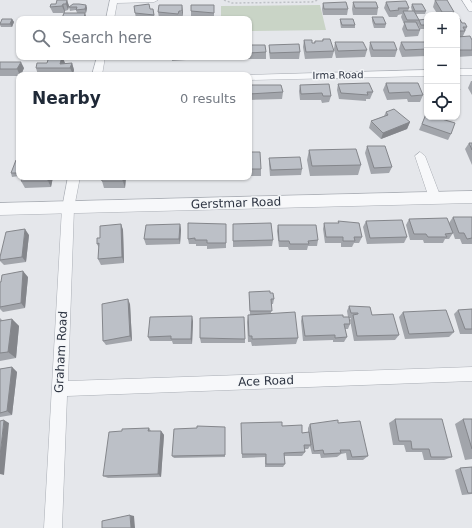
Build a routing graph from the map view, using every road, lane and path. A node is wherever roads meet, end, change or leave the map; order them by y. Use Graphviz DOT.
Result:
graph roads {
  1 [pos="154,0"];
  2 [pos="224,0"];
  3 [pos="318,0"];
  4 [pos="466,0"];
  5 [pos="114,1"];
  6 [pos="472,9"];
  7 [pos="111,16"];
  8 [pos="100,60"];
  9 [pos="97,72"];
  10 [pos="460,72"];
  11 [pos="472,72"];
  12 [pos="424,73"];
  13 [pos="252,77"];
  14 [pos="420,156"];
  15 [pos="73,180"];
  16 [pos="472,197"];
  17 [pos="435,198"];
  18 [pos="68,208"];
  19 [pos="0,209"];
  20 [pos="472,374"];
  21 [pos="60,389"];
  22 [pos="53,528"];
  1 -- 5 [label="street"];
  2 -- 3 [label="path"];
  4 -- 6 [label="street"];
  5 -- 7 [label="street"];
  8 -- 9 [label="street"];
  10 -- 11 [label="street"];
  12 -- 13 [label="street, Irma Road"];
  14 -- 17 [label="street"];
  15 -- 18 [label="street, Graham Road"];
  16 -- 17 [label="street, Gerstmar Road"];
  17 -- 18 [label="street, Gerstmar Road"];
  18 -- 19 [label="street, Gerstmar Road"];
  18 -- 21 [label="street, Graham Road"];
  20 -- 21 [label="street, Ace Road"];
  21 -- 22 [label="street, Graham Road"];
}
